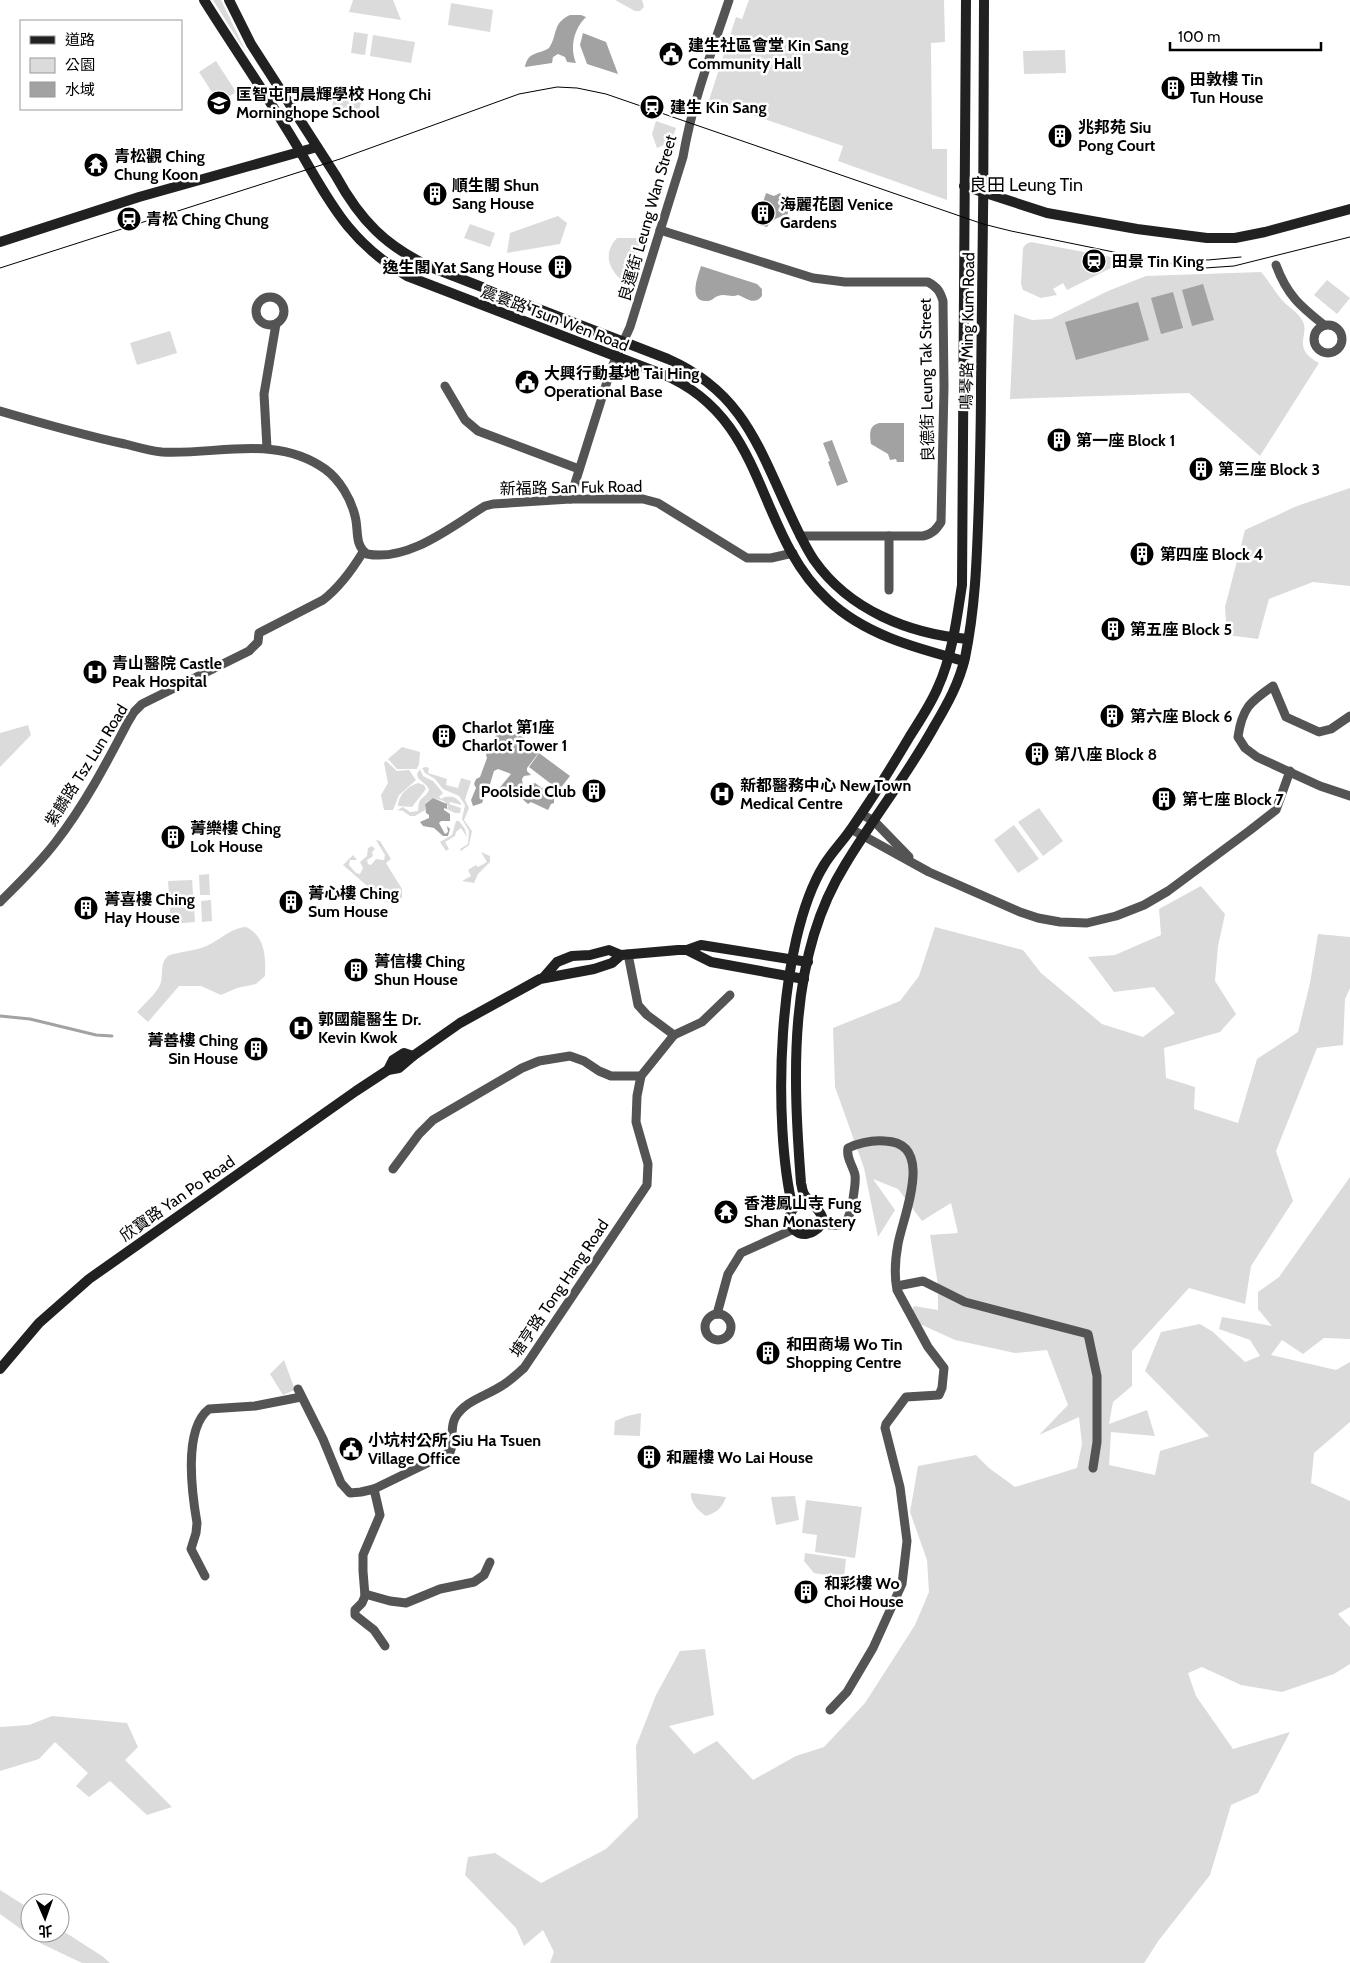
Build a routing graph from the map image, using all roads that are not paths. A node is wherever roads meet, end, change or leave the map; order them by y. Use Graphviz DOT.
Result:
graph roads {
  1 [pos="204,0"];
  2 [pos="229,0"];
  3 [pos="729,0"];
  4 [pos="966,0"];
  5 [pos="984,0"];
  6 [pos="317,146"];
  7 [pos="300,151"];
  8 [pos="964,186"];
  9 [pos="983,193"];
  10 [pos="1350,209"];
  11 [pos="660,230"];
  12 [pos="0,242"];
  13 [pos="1276,265"];
  14 [pos="276,324"];
  15 [pos="1324,325"];
  16 [pos="624,342"];
  17 [pos="616,358"];
  18 [pos="445,386"];
  19 [pos="0,411"];
  20 [pos="267,448"];
  21 [pos="579,469"];
  22 [pos="570,499"];
  23 [pos="800,536"];
  24 [pos="889,536"];
  25 [pos="363,552"];
  26 [pos="793,553"];
  27 [pos="889,590"];
  28 [pos="952,637"];
  29 [pos="968,639"];
  30 [pos="948,656"];
  31 [pos="964,661"];
  32 [pos="1350,716"];
  33 [pos="1290,771"];
  34 [pos="1350,796"];
  35 [pos="861,814"];
  36 [pos="874,821"];
  37 [pos="851,829"];
  38 [pos="864,836"];
  39 [pos="916,864"];
  40 [pos="0,902"];
  41 [pos="687,950"];
  42 [pos="624,954"];
  43 [pos="793,960"];
  44 [pos="808,962"];
  45 [pos="544,977"];
  46 [pos="790,977"];
  47 [pos="804,979"];
  48 [pos="730,995"];
  49 [pos="674,1036"];
  50 [pos="641,1076"];
  51 [pos="393,1169"];
  52 [pos="816,1206"];
  53 [pos="792,1209"];
  54 [pos="820,1223"];
  55 [pos="794,1229"];
  56 [pos="896,1286"];
  57 [pos="717,1314"];
  58 [pos="0,1369"];
  59 [pos="1093,1468"];
  60 [pos="374,1489"];
  61 [pos="490,1562"];
  62 [pos="205,1576"];
  63 [pos="365,1594"];
  64 [pos="385,1646"];
  65 [pos="830,1710"];
  1 -- 7 [label="main road, 震寰路 Tsun Wen Road"];
  2 -- 6 [label="main road, 震寰路 Tsun Wen Road"];
  3 -- 11 [label="street, 良運街 Leung Wan Street"];
  4 -- 8 [label="main road, 鳴琴路 Ming Kum Road"];
  5 -- 9 [label="main road, 鳴琴路 Ming Kum Road"];
  6 -- 7 [label="main road"];
  6 -- 16 [label="main road, 震寰路 Tsun Wen Road"];
  7 -- 12 [label="main road"];
  7 -- 17 [label="main road, 震寰路 Tsun Wen Road"];
  8 -- 9 [label="main road"];
  8 -- 28 [label="main road, 鳴琴路 Ming Kum Road"];
  9 -- 10 [label="main road"];
  9 -- 29 [label="main road, 鳴琴路 Ming Kum Road"];
  11 -- 16 [label="street, 良運街 Leung Wan Street"];
  11 -- 24 [label="street, 良德街 Leung Tak Street"];
  13 -- 15 [label="street"];
  14 -- 20 [label="street"];
  16 -- 17 [label="street, 良運街 Leung Wan Street"];
  16 -- 23 [label="main road, 震寰路 Tsun Wen Road"];
  17 -- 21 [label="street, 良運街 Leung Wan Street"];
  17 -- 26 [label="main road, 震寰路 Tsun Wen Road"];
  18 -- 21 [label="street"];
  19 -- 20 [label="street"];
  20 -- 25 [label="street"];
  21 -- 22 [label="street, 良運街 Leung Wan Street"];
  22 -- 25 [label="street, 新福路 San Fuk Road"];
  22 -- 26 [label="street, 新福路 San Fuk Road"];
  23 -- 24 [label="street, 良德街 Leung Tak Street"];
  23 -- 28 [label="main road, 震寰路 Tsun Wen Road"];
  24 -- 27 [label="street"];
  25 -- 40 [label="street, 紫麟路 Tsz Lun Road"];
  26 -- 30 [label="main road, 震寰路 Tsun Wen Road"];
  28 -- 29 [label="main road, 震寰路 Tsun Wen Road"];
  28 -- 30 [label="main road, 鳴琴路 Ming Kum Road"];
  29 -- 31 [label="main road, 鳴琴路 Ming Kum Road"];
  30 -- 31 [label="main road, 震寰路 Tsun Wen Road"];
  30 -- 35 [label="main road, 鳴琴路 Ming Kum Road"];
  31 -- 36 [label="main road, 鳴琴路 Ming Kum Road"];
  32 -- 33 [label="street"];
  33 -- 34 [label="street"];
  33 -- 39 [label="street"];
  35 -- 36 [label="street"];
  35 -- 37 [label="main road, 鳴琴路 Ming Kum Road"];
  36 -- 38 [label="main road, 鳴琴路 Ming Kum Road"];
  36 -- 39 [label="street"];
  37 -- 38 [label="street"];
  37 -- 43 [label="main road, 鳴琴路 Ming Kum Road"];
  38 -- 39 [label="street"];
  38 -- 44 [label="main road, 鳴琴路 Ming Kum Road"];
  41 -- 42 [label="main road, 欣寶路 Yan Po Road"];
  41 -- 43 [label="main road, 欣寶路 Yan Po Road"];
  41 -- 46 [label="main road"];
  42 -- 45 [label="main road, 欣寶路 Yan Po Road"];
  42 -- 45 [label="main road, 欣寶路 Yan Po Road"];
  42 -- 49 [label="street"];
  43 -- 44 [label="main road, 欣寶路 Yan Po Road"];
  43 -- 46 [label="main road, 鳴琴路 Ming Kum Road"];
  44 -- 47 [label="main road, 鳴琴路 Ming Kum Road"];
  45 -- 58 [label="main road, 欣寶路 Yan Po Road"];
  46 -- 47 [label="main road"];
  46 -- 53 [label="main road, 鳴琴路 Ming Kum Road"];
  47 -- 52 [label="main road, 鳴琴路 Ming Kum Road"];
  48 -- 49 [label="street, 塘亨路 Tong Hang Road"];
  49 -- 50 [label="street, 塘亨路 Tong Hang Road"];
  50 -- 51 [label="street"];
  50 -- 60 [label="street, 塘亨路 Tong Hang Road"];
  52 -- 53 [label="main road"];
  52 -- 54 [label="main road"];
  53 -- 55 [label="main road"];
  54 -- 55 [label="main road"];
  54 -- 56 [label="street"];
  55 -- 57 [label="street"];
  56 -- 59 [label="street"];
  56 -- 65 [label="street"];
  60 -- 62 [label="street, 塘亨路 Tong Hang Road"];
  60 -- 63 [label="street"];
  61 -- 63 [label="street"];
  63 -- 64 [label="street"];
}
